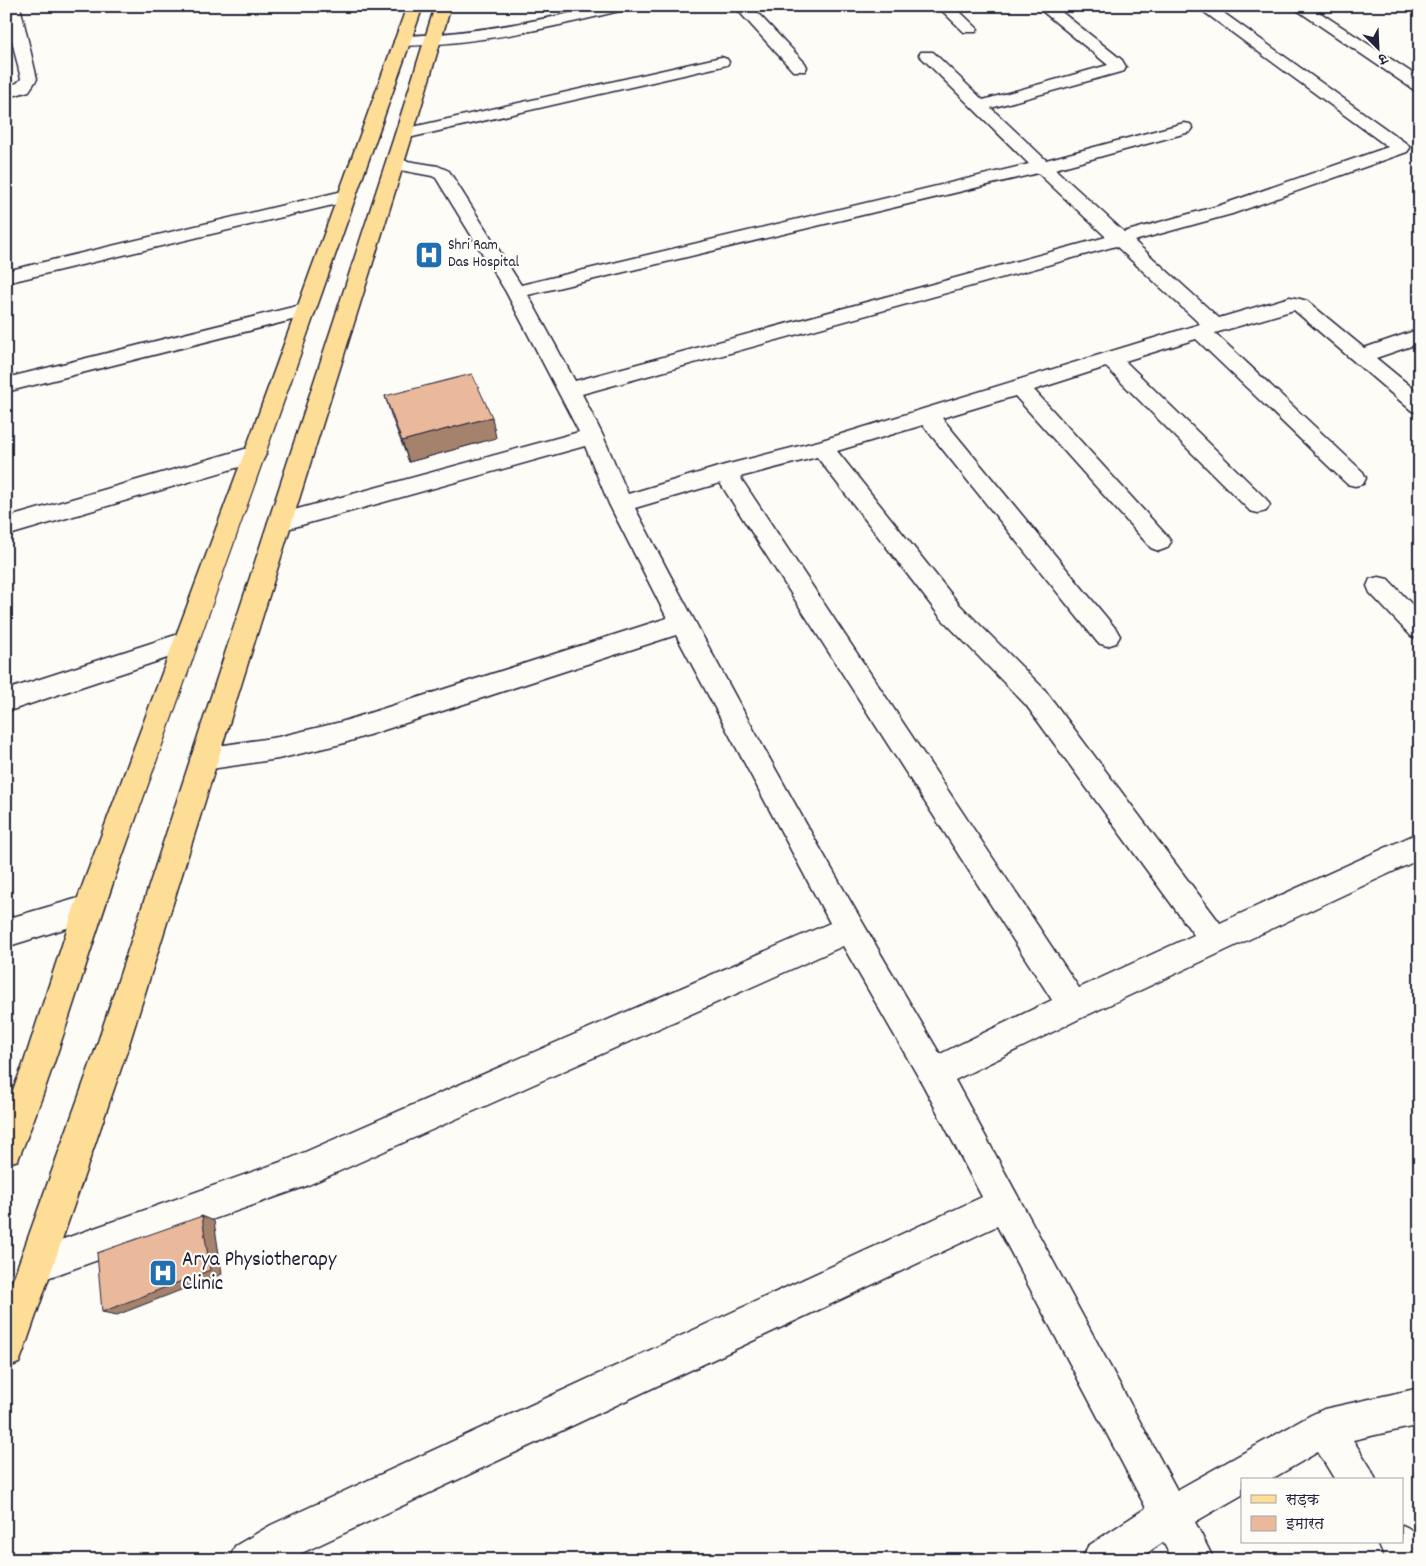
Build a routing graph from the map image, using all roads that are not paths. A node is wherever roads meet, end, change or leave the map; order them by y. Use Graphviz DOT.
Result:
graph roads {
  1 [pos="415,6"];
  2 [pos="442,6"];
  3 [pos="621,6"];
  4 [pos="742,6"];
  5 [pos="945,6"];
  6 [pos="1044,6"];
  7 [pos="1204,6"];
  8 [pos="1299,6"];
  9 [pos="11,17"];
  10 [pos="970,29"];
  11 [pos="431,41"];
  12 [pos="402,42"];
  13 [pos="928,55"];
  14 [pos="721,62"];
  15 [pos="799,67"];
  16 [pos="1420,86"];
  17 [pos="6,93"];
  18 [pos="980,106"];
  19 [pos="1184,128"];
  20 [pos="404,134"];
  21 [pos="394,164"];
  22 [pos="1042,167"];
  23 [pos="347,196"];
  24 [pos="1121,239"];
  25 [pos="6,277"];
  26 [pos="516,292"];
  27 [pos="305,310"];
  28 [pos="1207,328"];
  29 [pos="1420,336"];
  30 [pos="1361,356"];
  31 [pos="1109,358"];
  32 [pos="6,384"];
  33 [pos="1019,386"];
  34 [pos="569,390"];
  35 [pos="1420,406"];
  36 [pos="927,415"];
  37 [pos="592,436"];
  38 [pos="822,448"];
  39 [pos="255,454"];
  40 [pos="725,473"];
  41 [pos="1355,478"];
  42 [pos="621,504"];
  43 [pos="1258,505"];
  44 [pos="280,522"];
  45 [pos="6,527"];
  46 [pos="1159,542"];
  47 [pos="1379,586"];
  48 [pos="682,624"];
  49 [pos="1420,629"];
  50 [pos="1107,636"];
  51 [pos="186,642"];
  52 [pos="6,701"];
  53 [pos="204,759"];
  54 [pos="1420,845"];
  55 [pos="90,908"];
  56 [pos="849,929"];
  57 [pos="6,933"];
  58 [pos="1215,940"];
  59 [pos="1073,1006"];
  60 [pos="934,1074"];
  61 [pos="6,1148"];
  62 [pos="1004,1204"];
  63 [pos="36,1265"];
  64 [pos="6,1350"];
  65 [pos="1420,1406"];
  66 [pos="1324,1428"];
  67 [pos="1356,1478"];
  68 [pos="1170,1515"];
  69 [pos="1398,1544"];
  70 [pos="249,1560"];
  71 [pos="1102,1560"];
  72 [pos="1194,1560"];
  73 [pos="1409,1560"];
  1 -- 12 [label="main road"];
  2 -- 11 [label="main road"];
  3 -- 11 [label="street"];
  4 -- 15 [label="street"];
  5 -- 10 [label="street"];
  6 -- 18 [label="street"];
  7 -- 24 [label="street"];
  8 -- 16 [label="street"];
  9 -- 17 [label="street"];
  11 -- 12 [label="street"];
  11 -- 20 [label="main road"];
  12 -- 23 [label="main road"];
  13 -- 18 [label="street"];
  14 -- 20 [label="street"];
  18 -- 22 [label="street"];
  19 -- 22 [label="street"];
  20 -- 21 [label="main road"];
  21 -- 26 [label="street"];
  21 -- 44 [label="main road"];
  22 -- 24 [label="street"];
  22 -- 26 [label="street"];
  23 -- 25 [label="street"];
  23 -- 27 [label="main road"];
  24 -- 28 [label="street"];
  24 -- 34 [label="street"];
  26 -- 34 [label="street"];
  27 -- 32 [label="street"];
  27 -- 39 [label="main road"];
  28 -- 30 [label="street"];
  28 -- 31 [label="street"];
  28 -- 41 [label="street"];
  29 -- 30 [label="street"];
  30 -- 35 [label="street"];
  31 -- 33 [label="street"];
  31 -- 43 [label="street"];
  33 -- 36 [label="street"];
  33 -- 46 [label="street"];
  34 -- 37 [label="street"];
  36 -- 38 [label="street"];
  36 -- 50 [label="street"];
  37 -- 42 [label="street"];
  37 -- 44 [label="street"];
  38 -- 40 [label="street"];
  38 -- 58 [label="street"];
  39 -- 45 [label="street"];
  39 -- 51 [label="main road"];
  40 -- 42 [label="street"];
  40 -- 59 [label="street"];
  42 -- 48 [label="street"];
  44 -- 53 [label="main road"];
  47 -- 49 [label="street"];
  48 -- 53 [label="street"];
  48 -- 56 [label="street"];
  51 -- 52 [label="street"];
  51 -- 55 [label="main road"];
  53 -- 63 [label="main road"];
  54 -- 58 [label="street"];
  55 -- 57 [label="street"];
  55 -- 61 [label="main road"];
  56 -- 60 [label="street"];
  56 -- 63 [label="street"];
  58 -- 59 [label="street"];
  59 -- 60 [label="street"];
  60 -- 62 [label="street"];
  62 -- 68 [label="street"];
  62 -- 70 [label="street"];
  63 -- 64 [label="main road"];
  65 -- 66 [label="street"];
  66 -- 67 [label="street"];
  66 -- 68 [label="street"];
  68 -- 71 [label="street"];
  68 -- 72 [label="street"];
  69 -- 73 [label="street"];
}
